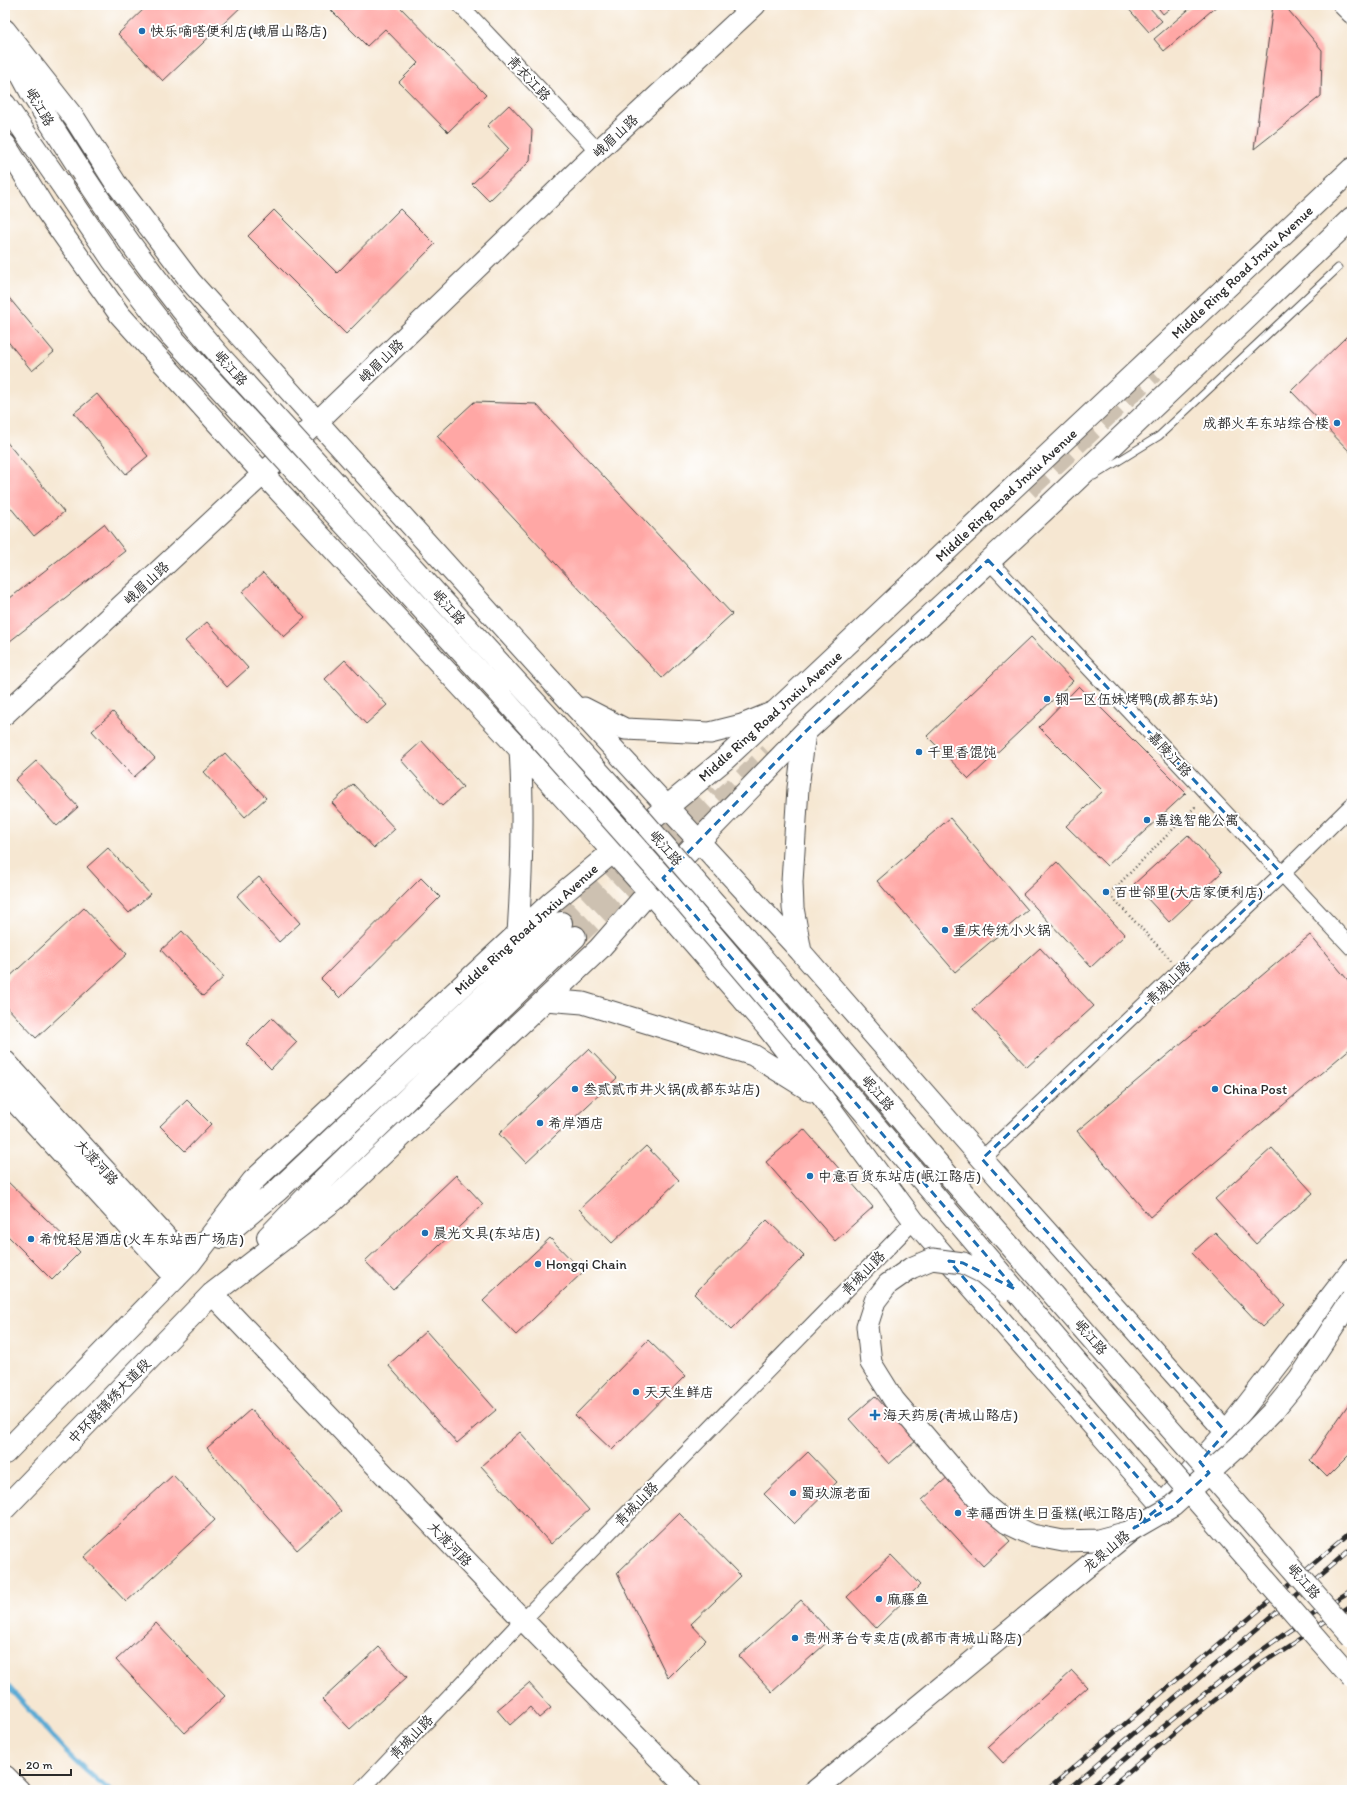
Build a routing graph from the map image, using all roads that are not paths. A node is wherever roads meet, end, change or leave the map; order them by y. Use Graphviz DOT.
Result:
graph roads {
  1 [pos="460,5"];
  2 [pos="755,5"];
  3 [pos="1344,5"];
  4 [pos="1352,13"];
  5 [pos="5,30"];
  6 [pos="5,43"];
  7 [pos="5,104"];
  8 [pos="5,144"];
  9 [pos="598,151"];
  10 [pos="1352,169"];
  11 [pos="1352,218"];
  12 [pos="1338,268"];
  13 [pos="317,422"];
  14 [pos="263,474"];
  15 [pos="1053,502"];
  16 [pos="988,560"];
  17 [pos="566,697"];
  18 [pos="778,710"];
  19 [pos="5,714"];
  20 [pos="805,732"];
  21 [pos="520,750"];
  22 [pos="1352,805"];
  23 [pos="668,806"];
  24 [pos="699,841"];
  25 [pos="614,852"];
  26 [pos="1282,874"];
  27 [pos="649,892"];
  28 [pos="518,934"];
  29 [pos="1352,948"];
  30 [pos="801,952"];
  31 [pos="546,1000"];
  32 [pos="5,1061"];
  33 [pos="5,1091"];
  34 [pos="823,1098"];
  35 [pos="982,1159"];
  36 [pos="914,1221"];
  37 [pos="1352,1269"];
  38 [pos="183,1271"];
  39 [pos="212,1294"];
  40 [pos="1352,1298"];
  41 [pos="1047,1327"];
  42 [pos="1226,1432"];
  43 [pos="5,1453"];
  44 [pos="1162,1505"];
  45 [pos="5,1508"];
  46 [pos="523,1620"];
  47 [pos="1352,1636"];
  48 [pos="1352,1679"];
  49 [pos="5,1776"];
  50 [pos="19,1790"];
  51 [pos="361,1790"];
  52 [pos="690,1790"];
  53 [pos="816,1790"];
  1 -- 9 [label="street, 青衣江路"];
  2 -- 9 [label="main road, 峨眉山路"];
  3 -- 4 [label="main road"];
  5 -- 13 [label="main road, 岷江路"];
  6 -- 47 [label="main road, 岷江路, bridge"];
  7 -- 41 [label="main road, 岷江路, bridge"];
  8 -- 14 [label="main road"];
  9 -- 13 [label="main road, 峨眉山路"];
  10 -- 18 [label="main road, Middle Ring Road Jnxiu Avenue"];
  11 -- 15 [label="main road"];
  12 -- 15 [label="lane"];
  13 -- 14 [label="main road, 峨眉山路"];
  13 -- 17 [label="main road, 岷江路"];
  14 -- 19 [label="main road, 峨眉山路"];
  14 -- 21 [label="main road"];
  15 -- 16 [label="main road"];
  16 -- 20 [label="main road"];
  16 -- 26 [label="street, 嘉陵江路"];
  17 -- 18 [label="main road"];
  17 -- 23 [label="main road, 岷江路"];
  18 -- 23 [label="main road, Middle Ring Road Jnxiu Avenue"];
  20 -- 24 [label="main road"];
  20 -- 30 [label="main road"];
  21 -- 25 [label="main road"];
  21 -- 28 [label="main road"];
  22 -- 26 [label="street, 青城山路"];
  23 -- 24 [label="main road, 岷江路"];
  23 -- 25 [label="main road, Middle Ring Road Jnxiu Avenue"];
  24 -- 27 [label="main road"];
  24 -- 30 [label="main road, 岷江路"];
  25 -- 27 [label="main road"];
  25 -- 28 [label="main road, Middle Ring Road Jnxiu Avenue"];
  26 -- 29 [label="street, 嘉陵江路"];
  26 -- 35 [label="street, 青城山路"];
  27 -- 31 [label="main road"];
  27 -- 34 [label="main road"];
  28 -- 38 [label="main road, Middle Ring Road Jnxiu Avenue"];
  30 -- 35 [label="main road, 岷江路"];
  31 -- 34 [label="main road"];
  31 -- 39 [label="main road"];
  32 -- 38 [label="main road, 大渡河路"];
  33 -- 38 [label="main road, 大渡河路"];
  34 -- 36 [label="main road"];
  35 -- 42 [label="main road, 岷江路"];
  36 -- 44 [label="main road"];
  36 -- 46 [label="street, 青城山路"];
  37 -- 42 [label="main road, 龙泉山路"];
  38 -- 39 [label="main road"];
  38 -- 43 [label="main road"];
  39 -- 45 [label="main road, 中环路锦绣大道段"];
  39 -- 46 [label="main road, 大渡河路"];
  40 -- 41 [label="main road, bridge"];
  41 -- 48 [label="main road, 岷江路, bridge"];
  42 -- 44 [label="main road, 龙泉山路"];
  44 -- 53 [label="main road, 龙泉山路"];
  46 -- 51 [label="street, 青城山路"];
  46 -- 52 [label="main road, 大渡河路"];
  49 -- 50 [label="main road"];
}
